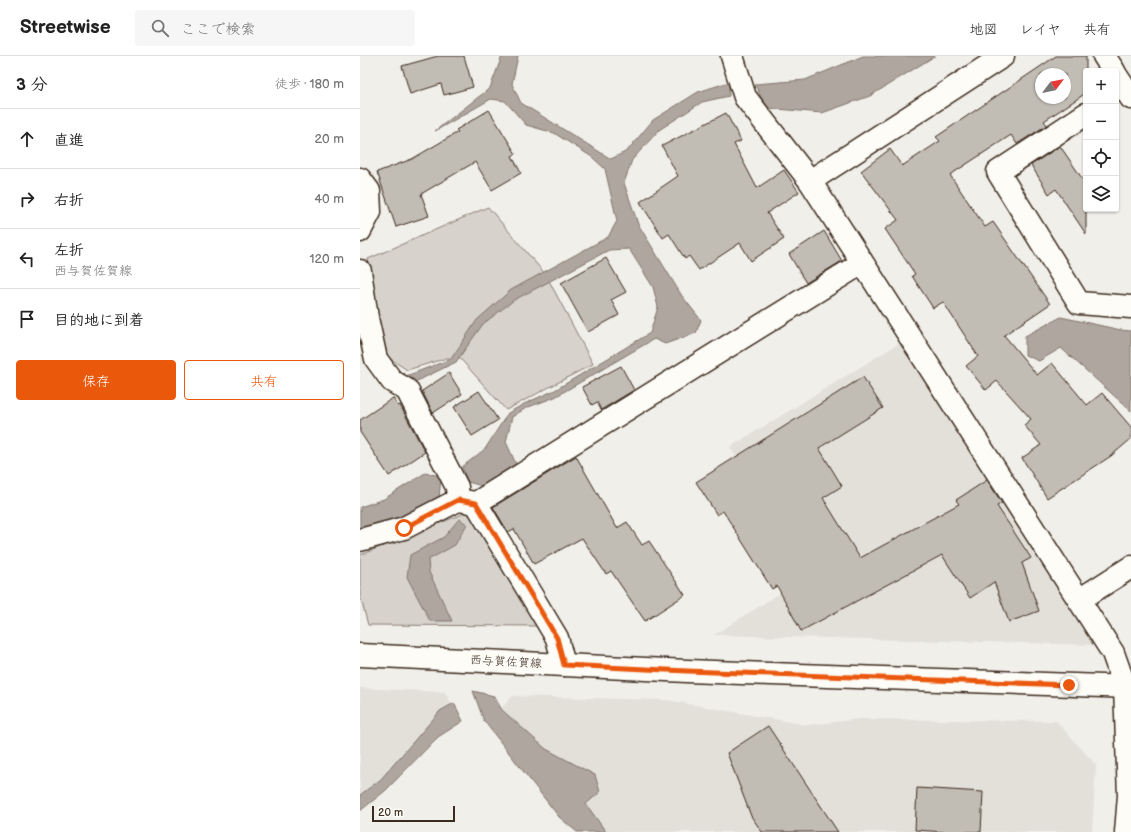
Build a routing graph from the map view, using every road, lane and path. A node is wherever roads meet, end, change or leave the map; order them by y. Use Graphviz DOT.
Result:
graph roads {
  1 [pos="732,56"];
  2 [pos="1003,56"];
  3 [pos="1104,56"];
  4 [pos="1122,85"];
  5 [pos="1083,116"];
  6 [pos="360,179"];
  7 [pos="810,182"];
  8 [pos="360,231"];
  9 [pos="862,263"];
  10 [pos="360,271"];
  11 [pos="1131,306"];
  12 [pos="364,319"];
  13 [pos="467,502"];
  14 [pos="360,540"];
  15 [pos="1131,567"];
  16 [pos="1079,600"];
  17 [pos="360,655"];
  18 [pos="564,665"];
  19 [pos="1128,687"];
  20 [pos="1126,832"];
  1 -- 7 [label="street"];
  2 -- 7 [label="street"];
  3 -- 4 [label="street"];
  5 -- 11 [label="street"];
  6 -- 8 [label="street"];
  7 -- 9 [label="street"];
  9 -- 13 [label="street"];
  9 -- 16 [label="street"];
  10 -- 12 [label="street"];
  12 -- 13 [label="street"];
  13 -- 14 [label="street"];
  13 -- 18 [label="street"];
  15 -- 16 [label="street"];
  16 -- 19 [label="street"];
  17 -- 18 [label="street, 西与賀佐賀線"];
  18 -- 19 [label="street, 西与賀佐賀線"];
  19 -- 20 [label="street"];
}
